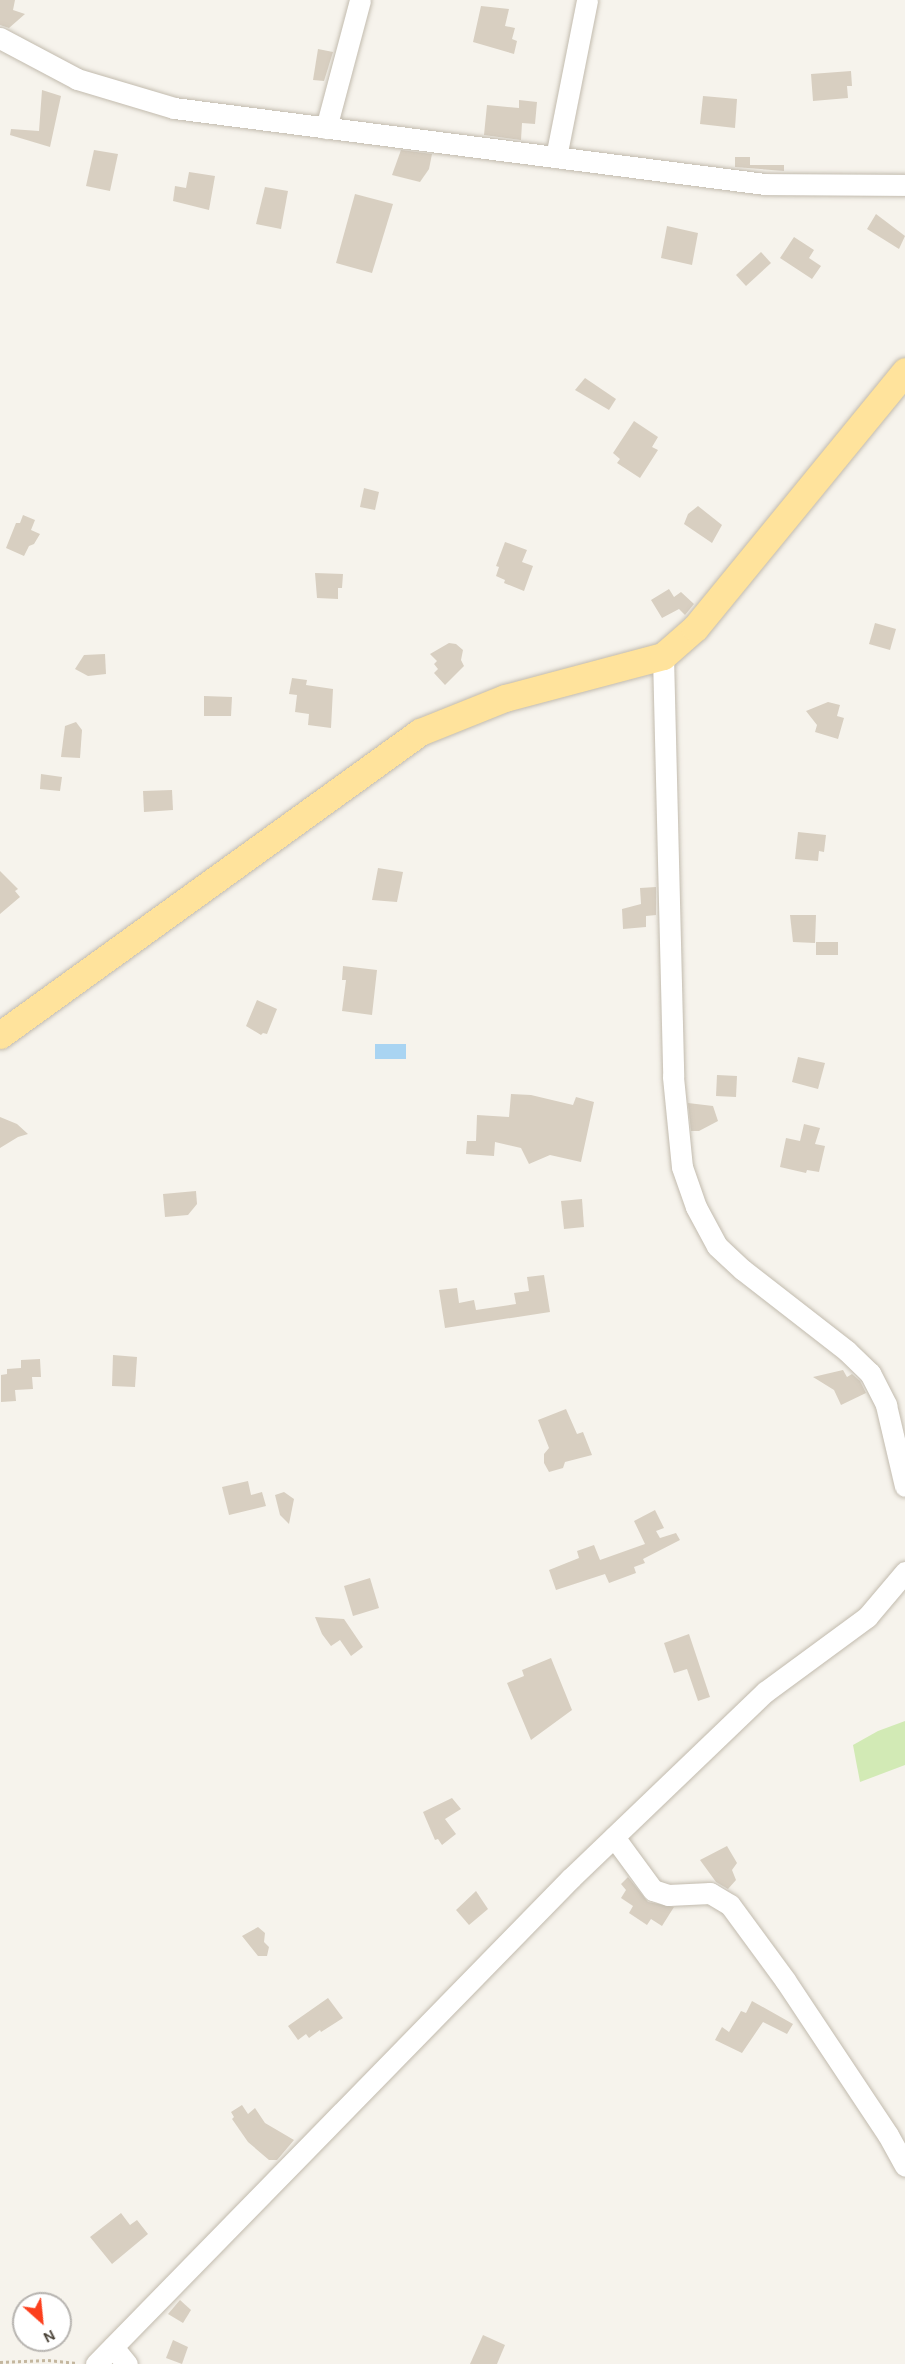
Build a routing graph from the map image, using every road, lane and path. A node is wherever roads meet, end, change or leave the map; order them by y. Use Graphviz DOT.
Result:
graph roads {
  1 [pos="360,0"];
  2 [pos="587,0"];
  3 [pos="0,38"];
  4 [pos="326,128"];
  5 [pos="556,157"];
  6 [pos="905,185"];
  7 [pos="905,370"];
  8 [pos="663,656"];
  9 [pos="0,1035"];
  10 [pos="905,1486"];
  11 [pos="905,1572"];
  12 [pos="614,1837"];
  13 [pos="905,2166"];
  14 [pos="113,2347"];
  15 [pos="0,2362"];
  16 [pos="82,2364"];
  17 [pos="96,2364"];
  18 [pos="127,2364"];
  1 -- 4 [label="street"];
  2 -- 5 [label="street"];
  3 -- 4 [label="street"];
  4 -- 5 [label="street"];
  5 -- 6 [label="street"];
  7 -- 8 [label="main road"];
  8 -- 9 [label="main road"];
  8 -- 10 [label="street"];
  11 -- 12 [label="street"];
  12 -- 13 [label="street"];
  12 -- 14 [label="street"];
  14 -- 17 [label="street"];
  14 -- 18 [label="street"];
  15 -- 16 [label="path"];
}
